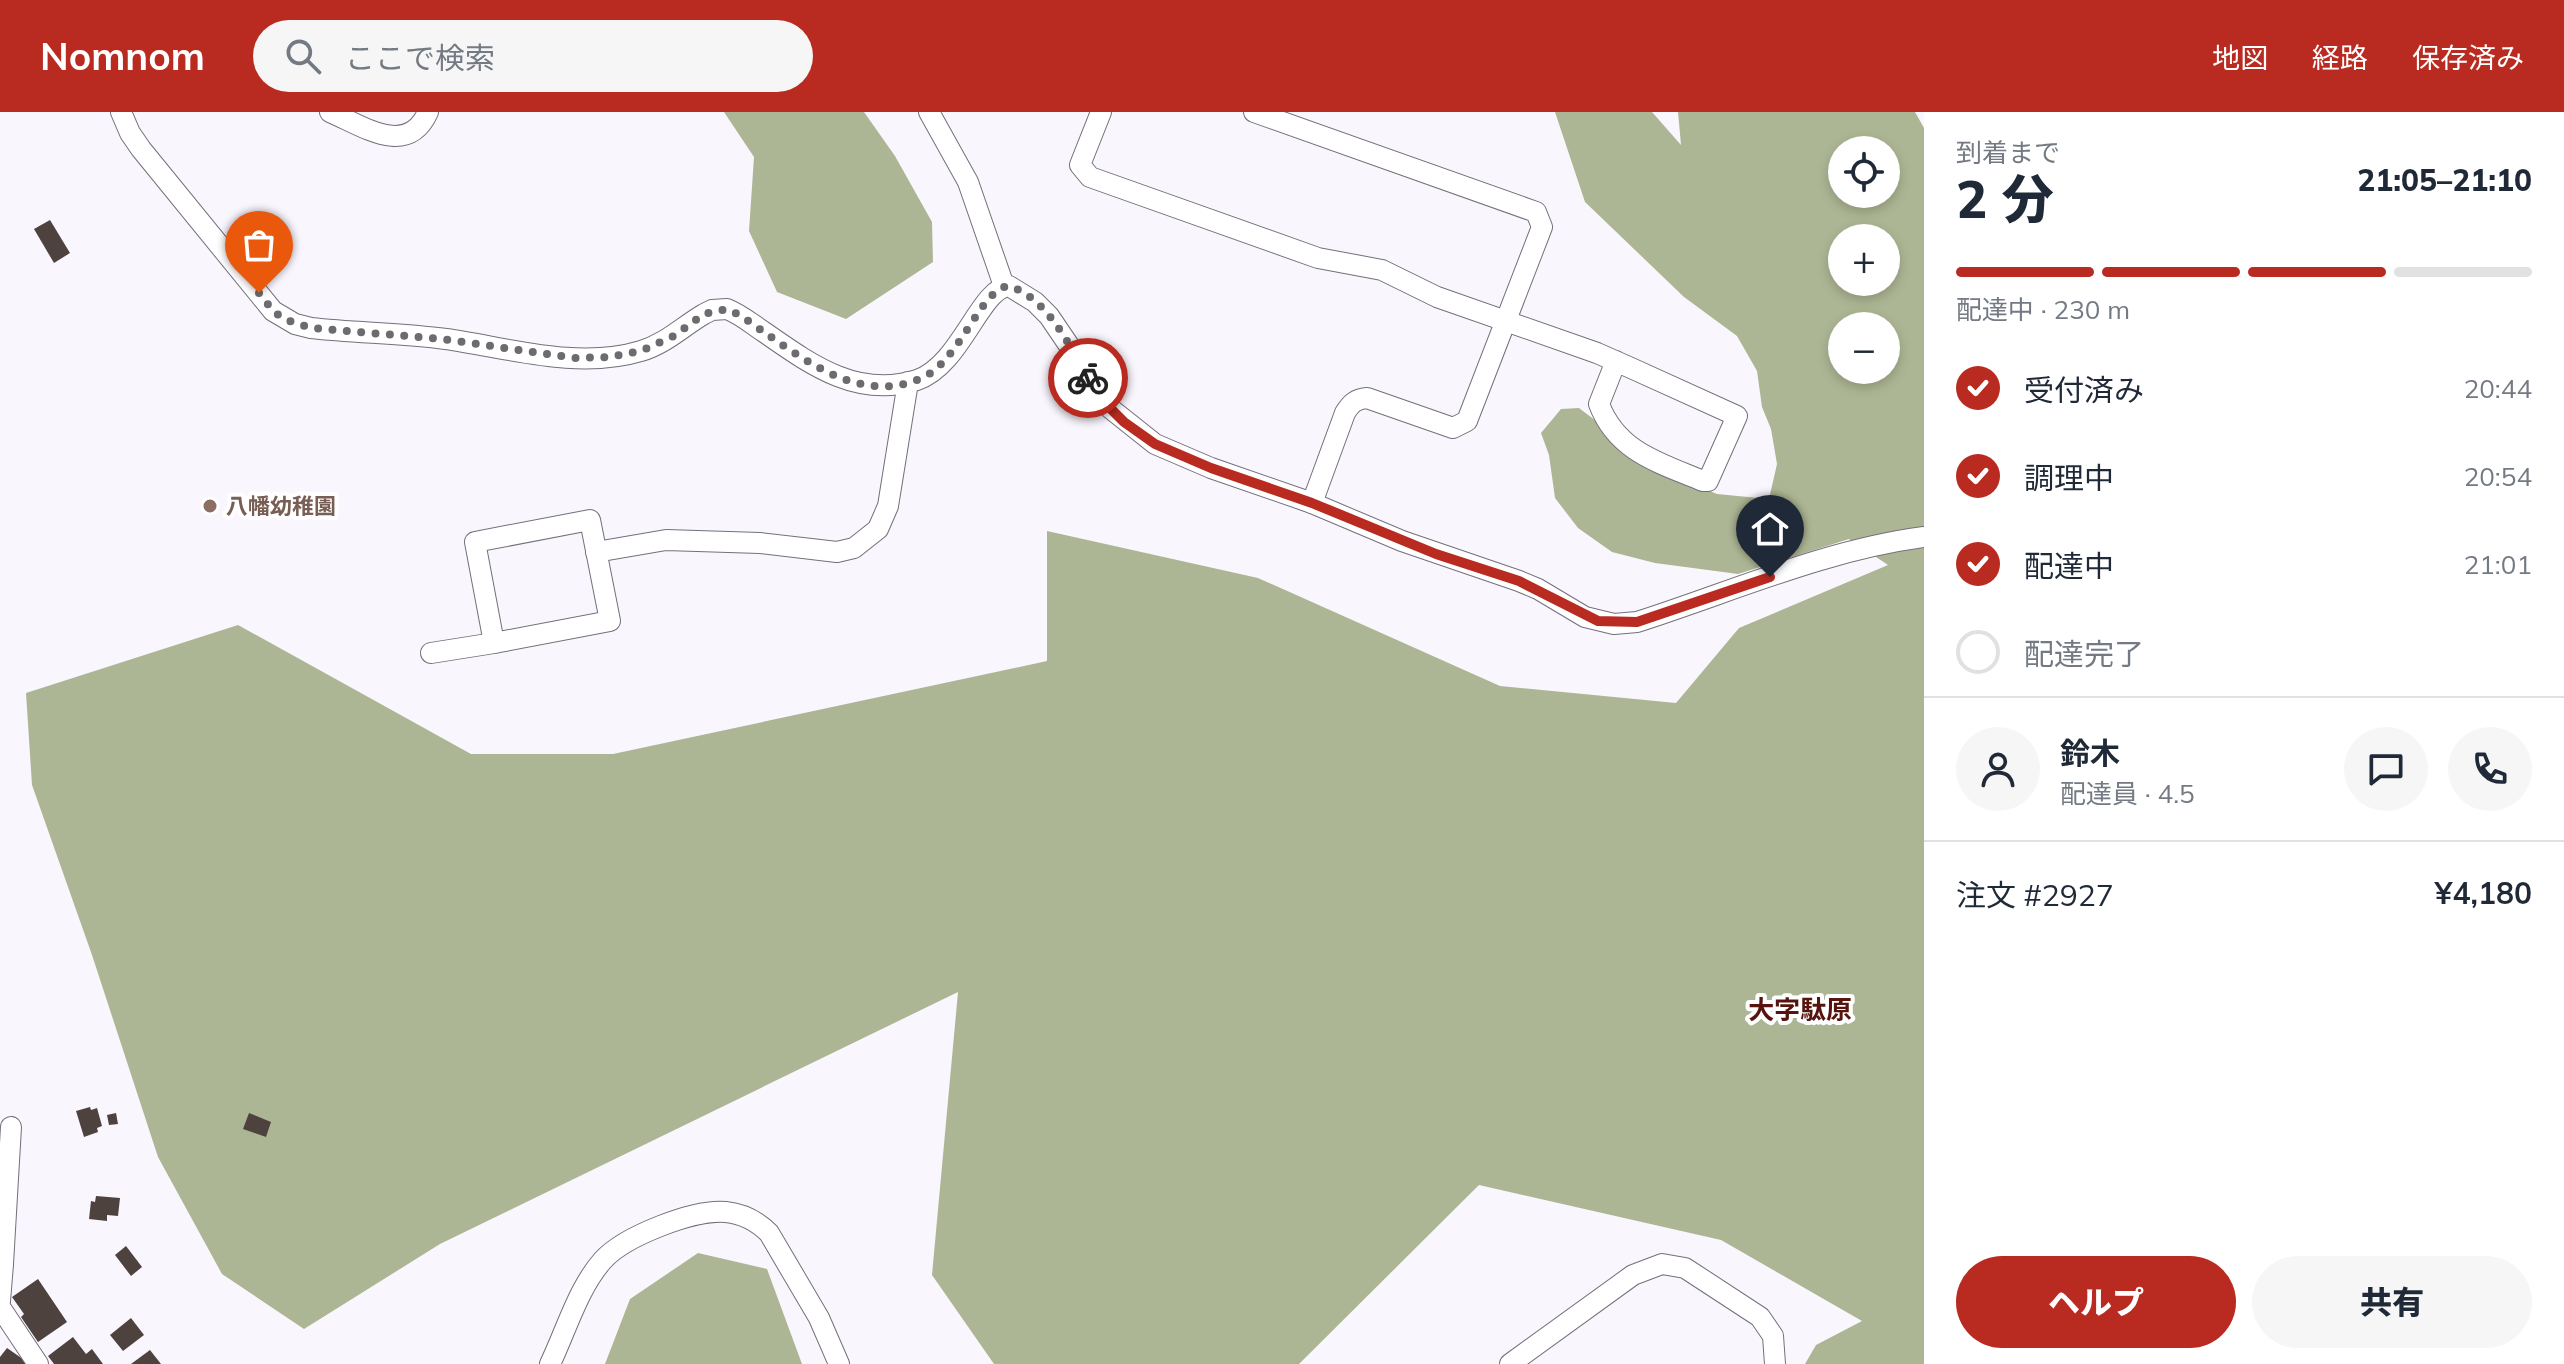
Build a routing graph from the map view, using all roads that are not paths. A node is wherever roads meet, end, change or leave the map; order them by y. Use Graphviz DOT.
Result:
graph roads {
  1 [pos="121,112"];
  2 [pos="330,112"];
  3 [pos="428,112"];
  4 [pos="929,112"];
  5 [pos="1101,112"];
  6 [pos="1254,112"];
  7 [pos="1004,286"];
  8 [pos="1506,322"];
  9 [pos="1616,361"];
  10 [pos="908,382"];
  11 [pos="1312,503"];
  12 [pos="1924,537"];
  13 [pos="596,552"];
  14 [pos="494,643"];
  15 [pos="431,653"];
  16 [pos="11,1127"];
  17 [pos="2,1264"];
  18 [pos="0,1304"];
  19 [pos="38,1364"];
  20 [pos="550,1364"];
  21 [pos="839,1364"];
  22 [pos="1510,1364"];
  23 [pos="1775,1364"];
  1 -- 10 [label="street"];
  2 -- 3 [label="street"];
  4 -- 7 [label="street"];
  5 -- 8 [label="street"];
  6 -- 8 [label="street"];
  7 -- 10 [label="street"];
  7 -- 11 [label="street"];
  8 -- 9 [label="street"];
  8 -- 11 [label="street"];
  9 -- 9 [label="street"];
  10 -- 13 [label="street"];
  11 -- 12 [label="street"];
  13 -- 14 [label="street"];
  13 -- 14 [label="street"];
  14 -- 15 [label="street"];
  16 -- 17 [label="street"];
  17 -- 18 [label="street"];
  18 -- 19 [label="street"];
  20 -- 21 [label="street"];
  22 -- 23 [label="street"];
}
